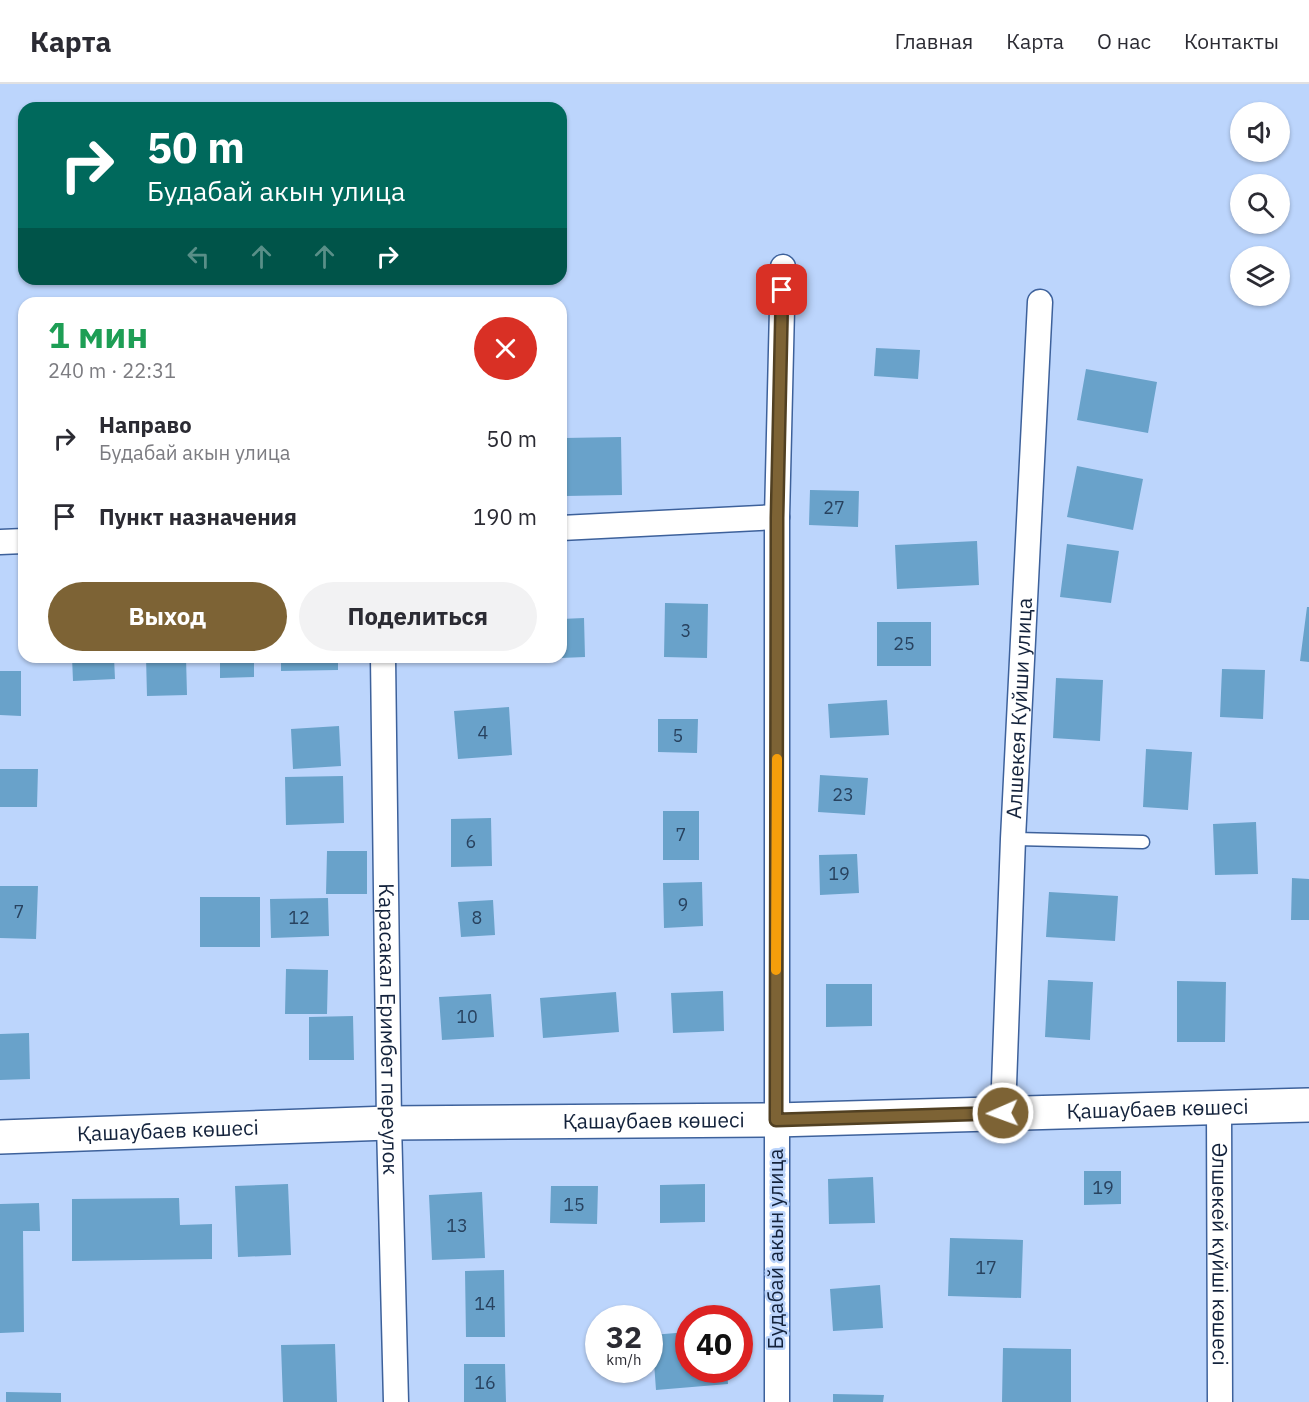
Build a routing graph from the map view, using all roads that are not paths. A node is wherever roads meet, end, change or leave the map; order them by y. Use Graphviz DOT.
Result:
graph roads {
  1 [pos="783,267"];
  2 [pos="1040,302"];
  3 [pos="777,518"];
  4 [pos="567,528"];
  5 [pos="18,541"];
  6 [pos="0,542"];
  7 [pos="383,663"];
  8 [pos="1013,839"];
  9 [pos="1143,842"];
  10 [pos="1309,1105"];
  11 [pos="1219,1107"];
  12 [pos="1003,1113"];
  13 [pos="776,1120"];
  14 [pos="389,1123"];
  15 [pos="0,1137"];
  16 [pos="396,1402"];
  17 [pos="777,1402"];
  18 [pos="1220,1402"];
  1 -- 3 [label="street, Будабай акын улица"];
  2 -- 8 [label="street, Алшекея Куйши улица"];
  3 -- 4 [label="street"];
  3 -- 13 [label="street, Будабай акын улица"];
  5 -- 6 [label="street"];
  7 -- 14 [label="street, Карасакал Еримбет переулок"];
  8 -- 9 [label="lane"];
  8 -- 12 [label="street, Алшекея Куйши улица"];
  10 -- 11 [label="street, Қашаубаев көшесі"];
  11 -- 12 [label="street, Қашаубаев көшесі"];
  11 -- 18 [label="street, Әлшекей күйші көшесі"];
  12 -- 13 [label="street, Қашаубаев көшесі"];
  13 -- 14 [label="street, Қашаубаев көшесі"];
  13 -- 17 [label="street, Будабай акын улица"];
  14 -- 15 [label="street, Қашаубаев көшесі"];
  14 -- 16 [label="street, Карасакал Еримбет переулок"];
}
